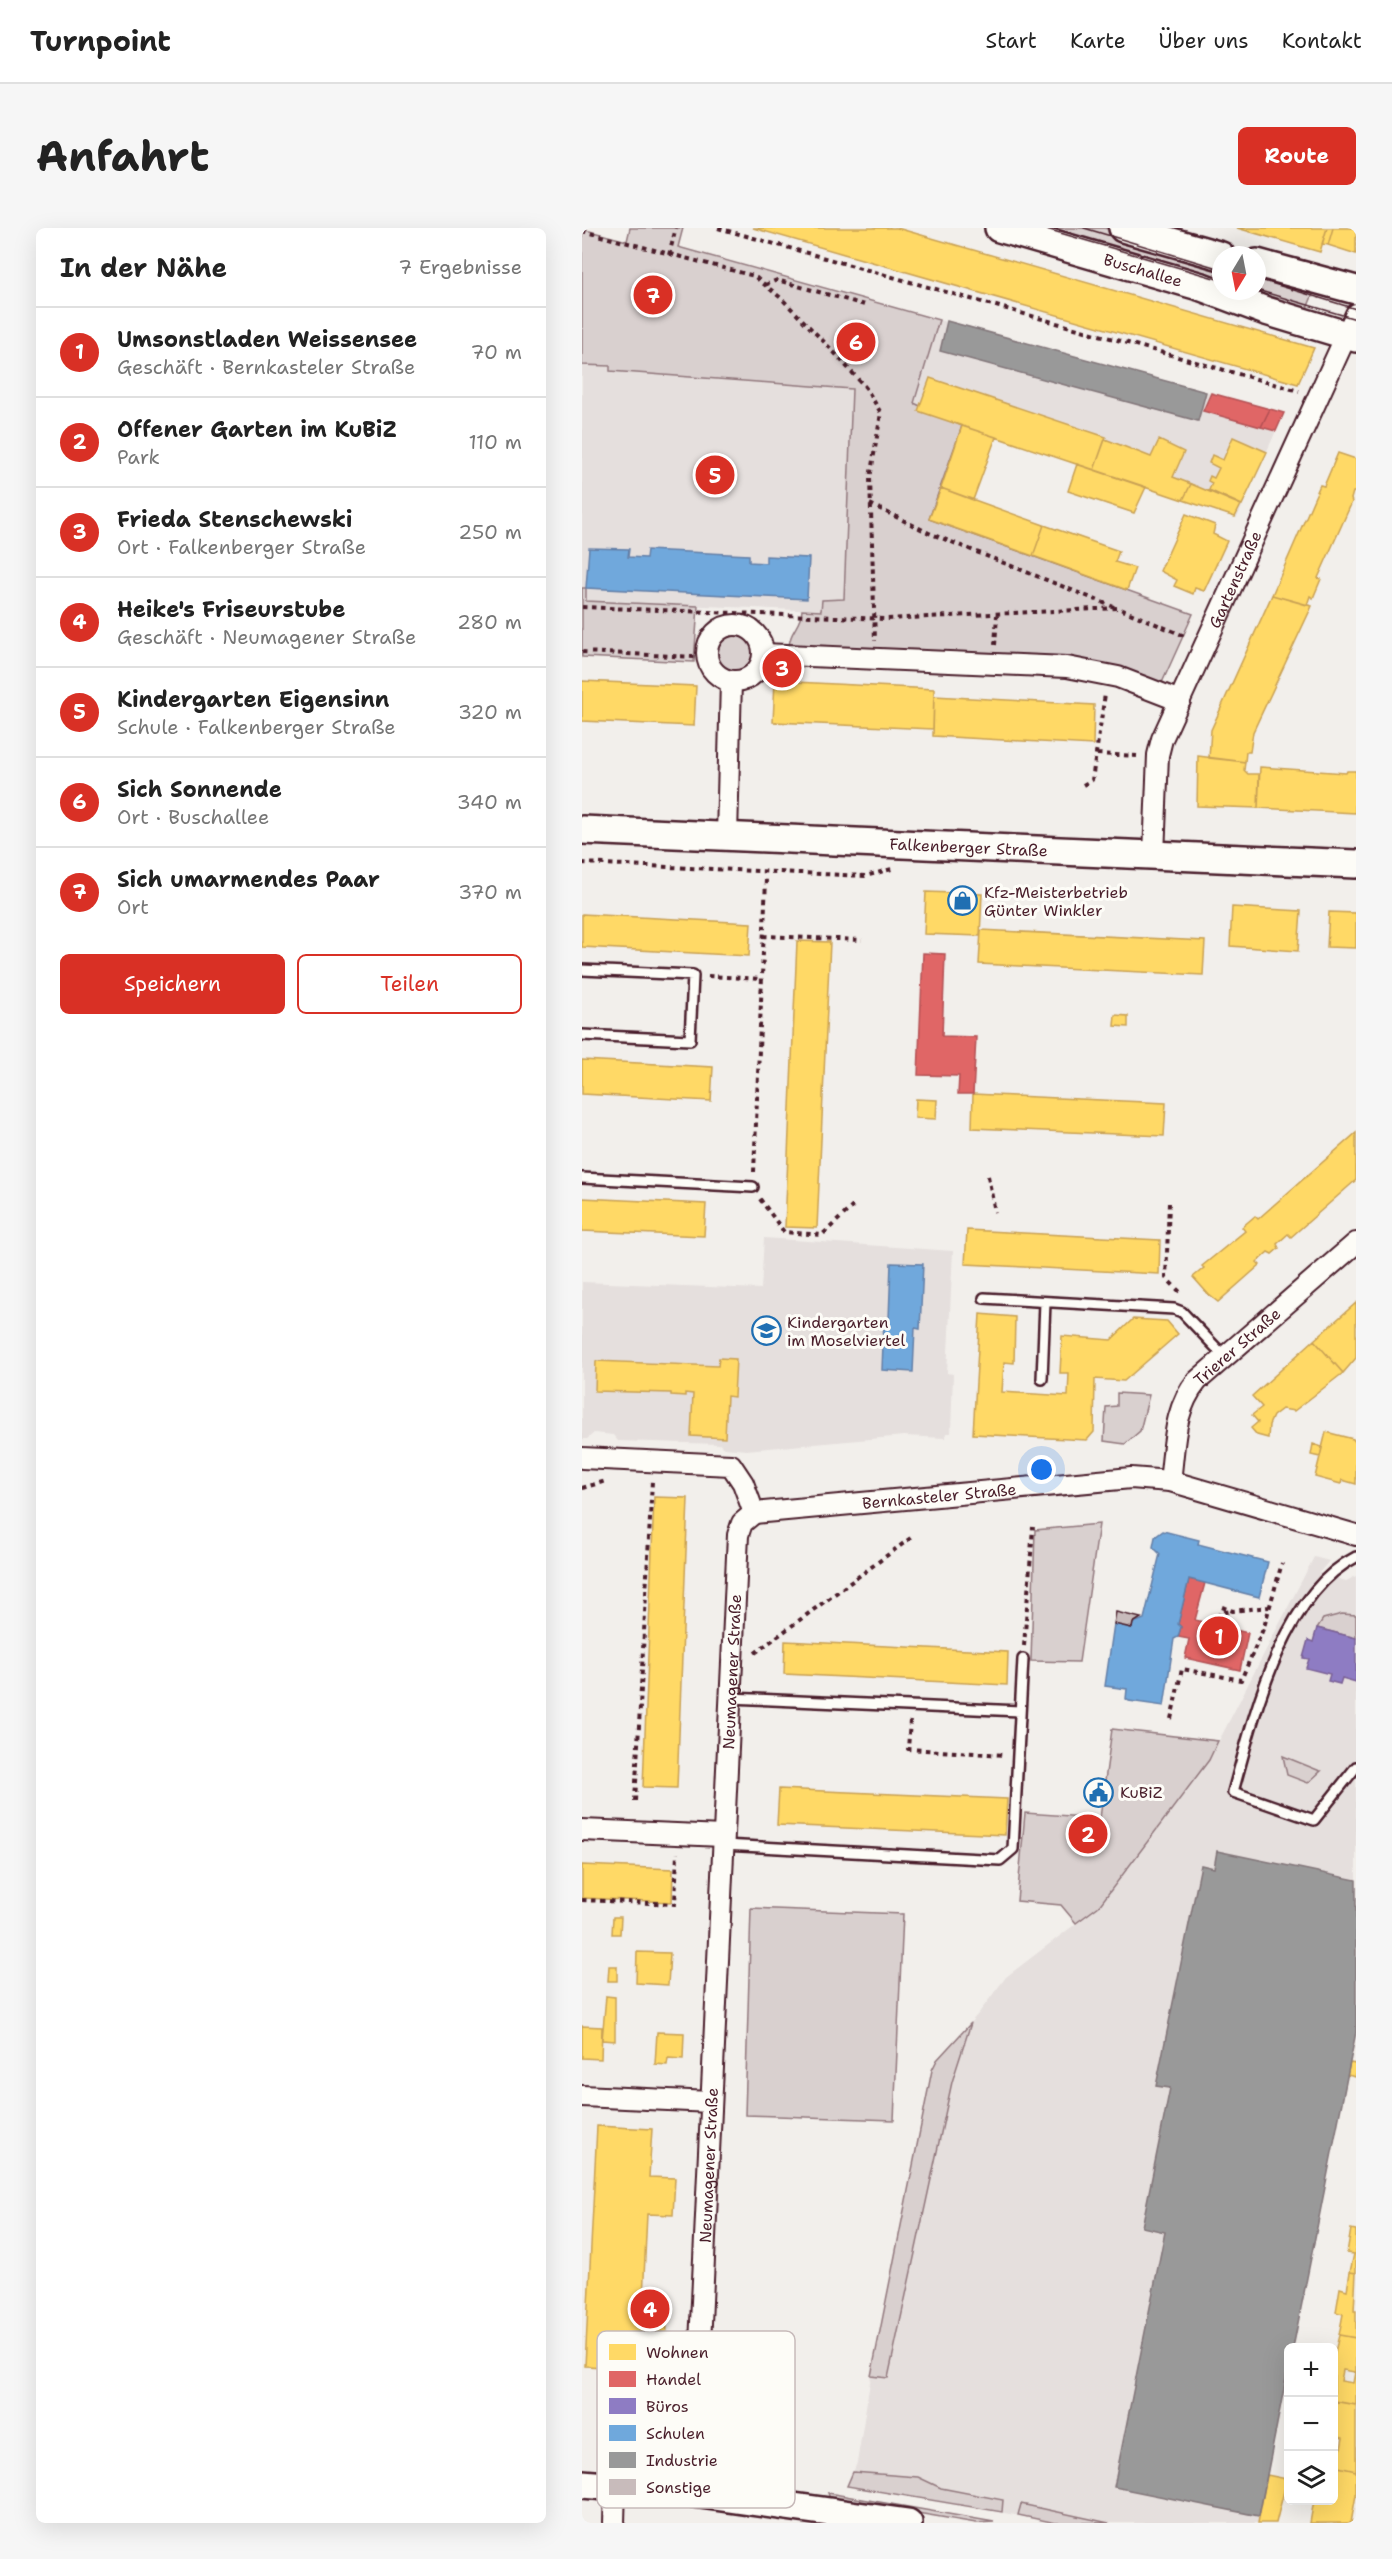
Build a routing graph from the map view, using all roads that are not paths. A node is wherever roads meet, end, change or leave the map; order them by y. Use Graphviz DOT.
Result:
graph roads {
  1 [pos="999,228"];
  2 [pos="1124,228"];
  3 [pos="1212,253"];
  4 [pos="1266,265"];
  5 [pos="1356,290"];
  6 [pos="1353,329"];
  7 [pos="763,654"];
  8 [pos="731,681"];
  9 [pos="1179,701"];
  10 [pos="582,830"];
  11 [pos="727,836"];
  12 [pos="1154,855"];
  13 [pos="1356,864"];
  14 [pos="582,970"];
  15 [pos="582,1035"];
  16 [pos="582,1178"];
  17 [pos="753,1187"];
  18 [pos="1356,1243"];
  19 [pos="984,1298"];
  20 [pos="1045,1302"];
  21 [pos="1225,1357"];
  22 [pos="1042,1379"];
  23 [pos="582,1458"];
  24 [pos="1170,1481"];
  25 [pos="754,1513"];
  26 [pos="1356,1535"];
  27 [pos="1356,1557"];
  28 [pos="1023,1659"];
  29 [pos="730,1698"];
  30 [pos="1020,1711"];
  31 [pos="1356,1767"];
  32 [pos="582,1830"];
  33 [pos="723,1841"];
  34 [pos="582,2096"];
  35 [pos="711,2102"];
  36 [pos="700,2331"];
  37 [pos="582,2484"];
  38 [pos="597,2485"];
  39 [pos="795,2507"];
  40 [pos="614,2508"];
  41 [pos="614,2523"];
  42 [pos="908,2523"];
  1 -- 6 [label="street, Buschallee"];
  2 -- 3 [label="street"];
  4 -- 5 [label="street"];
  6 -- 9 [label="street, Gartenstraße"];
  7 -- 8 [label="street"];
  7 -- 8 [label="street"];
  7 -- 9 [label="street"];
  8 -- 11 [label="street"];
  9 -- 12 [label="street, Gartenstraße"];
  10 -- 11 [label="street, Falkenberger Straße"];
  11 -- 12 [label="street, Falkenberger Straße"];
  12 -- 13 [label="street, Falkenberger Straße"];
  14 -- 15 [label="lane"];
  16 -- 17 [label="lane"];
  18 -- 21 [label="street, Trierer Straße"];
  19 -- 20 [label="lane"];
  20 -- 21 [label="lane"];
  20 -- 22 [label="lane"];
  21 -- 24 [label="street, Trierer Straße"];
  23 -- 25 [label="street"];
  24 -- 25 [label="street, Bernkasteler Straße"];
  24 -- 26 [label="street, Bernkasteler Straße"];
  25 -- 29 [label="street, Neumagener Straße"];
  27 -- 31 [label="lane"];
  28 -- 30 [label="lane"];
  29 -- 30 [label="lane"];
  29 -- 33 [label="street, Neumagener Straße"];
  30 -- 33 [label="lane"];
  32 -- 33 [label="street"];
  33 -- 35 [label="street, Neumagener Straße"];
  34 -- 35 [label="street"];
  35 -- 36 [label="street, Neumagener Straße"];
  37 -- 38 [label="street"];
  39 -- 42 [label="street"];
  40 -- 41 [label="street"];
}
